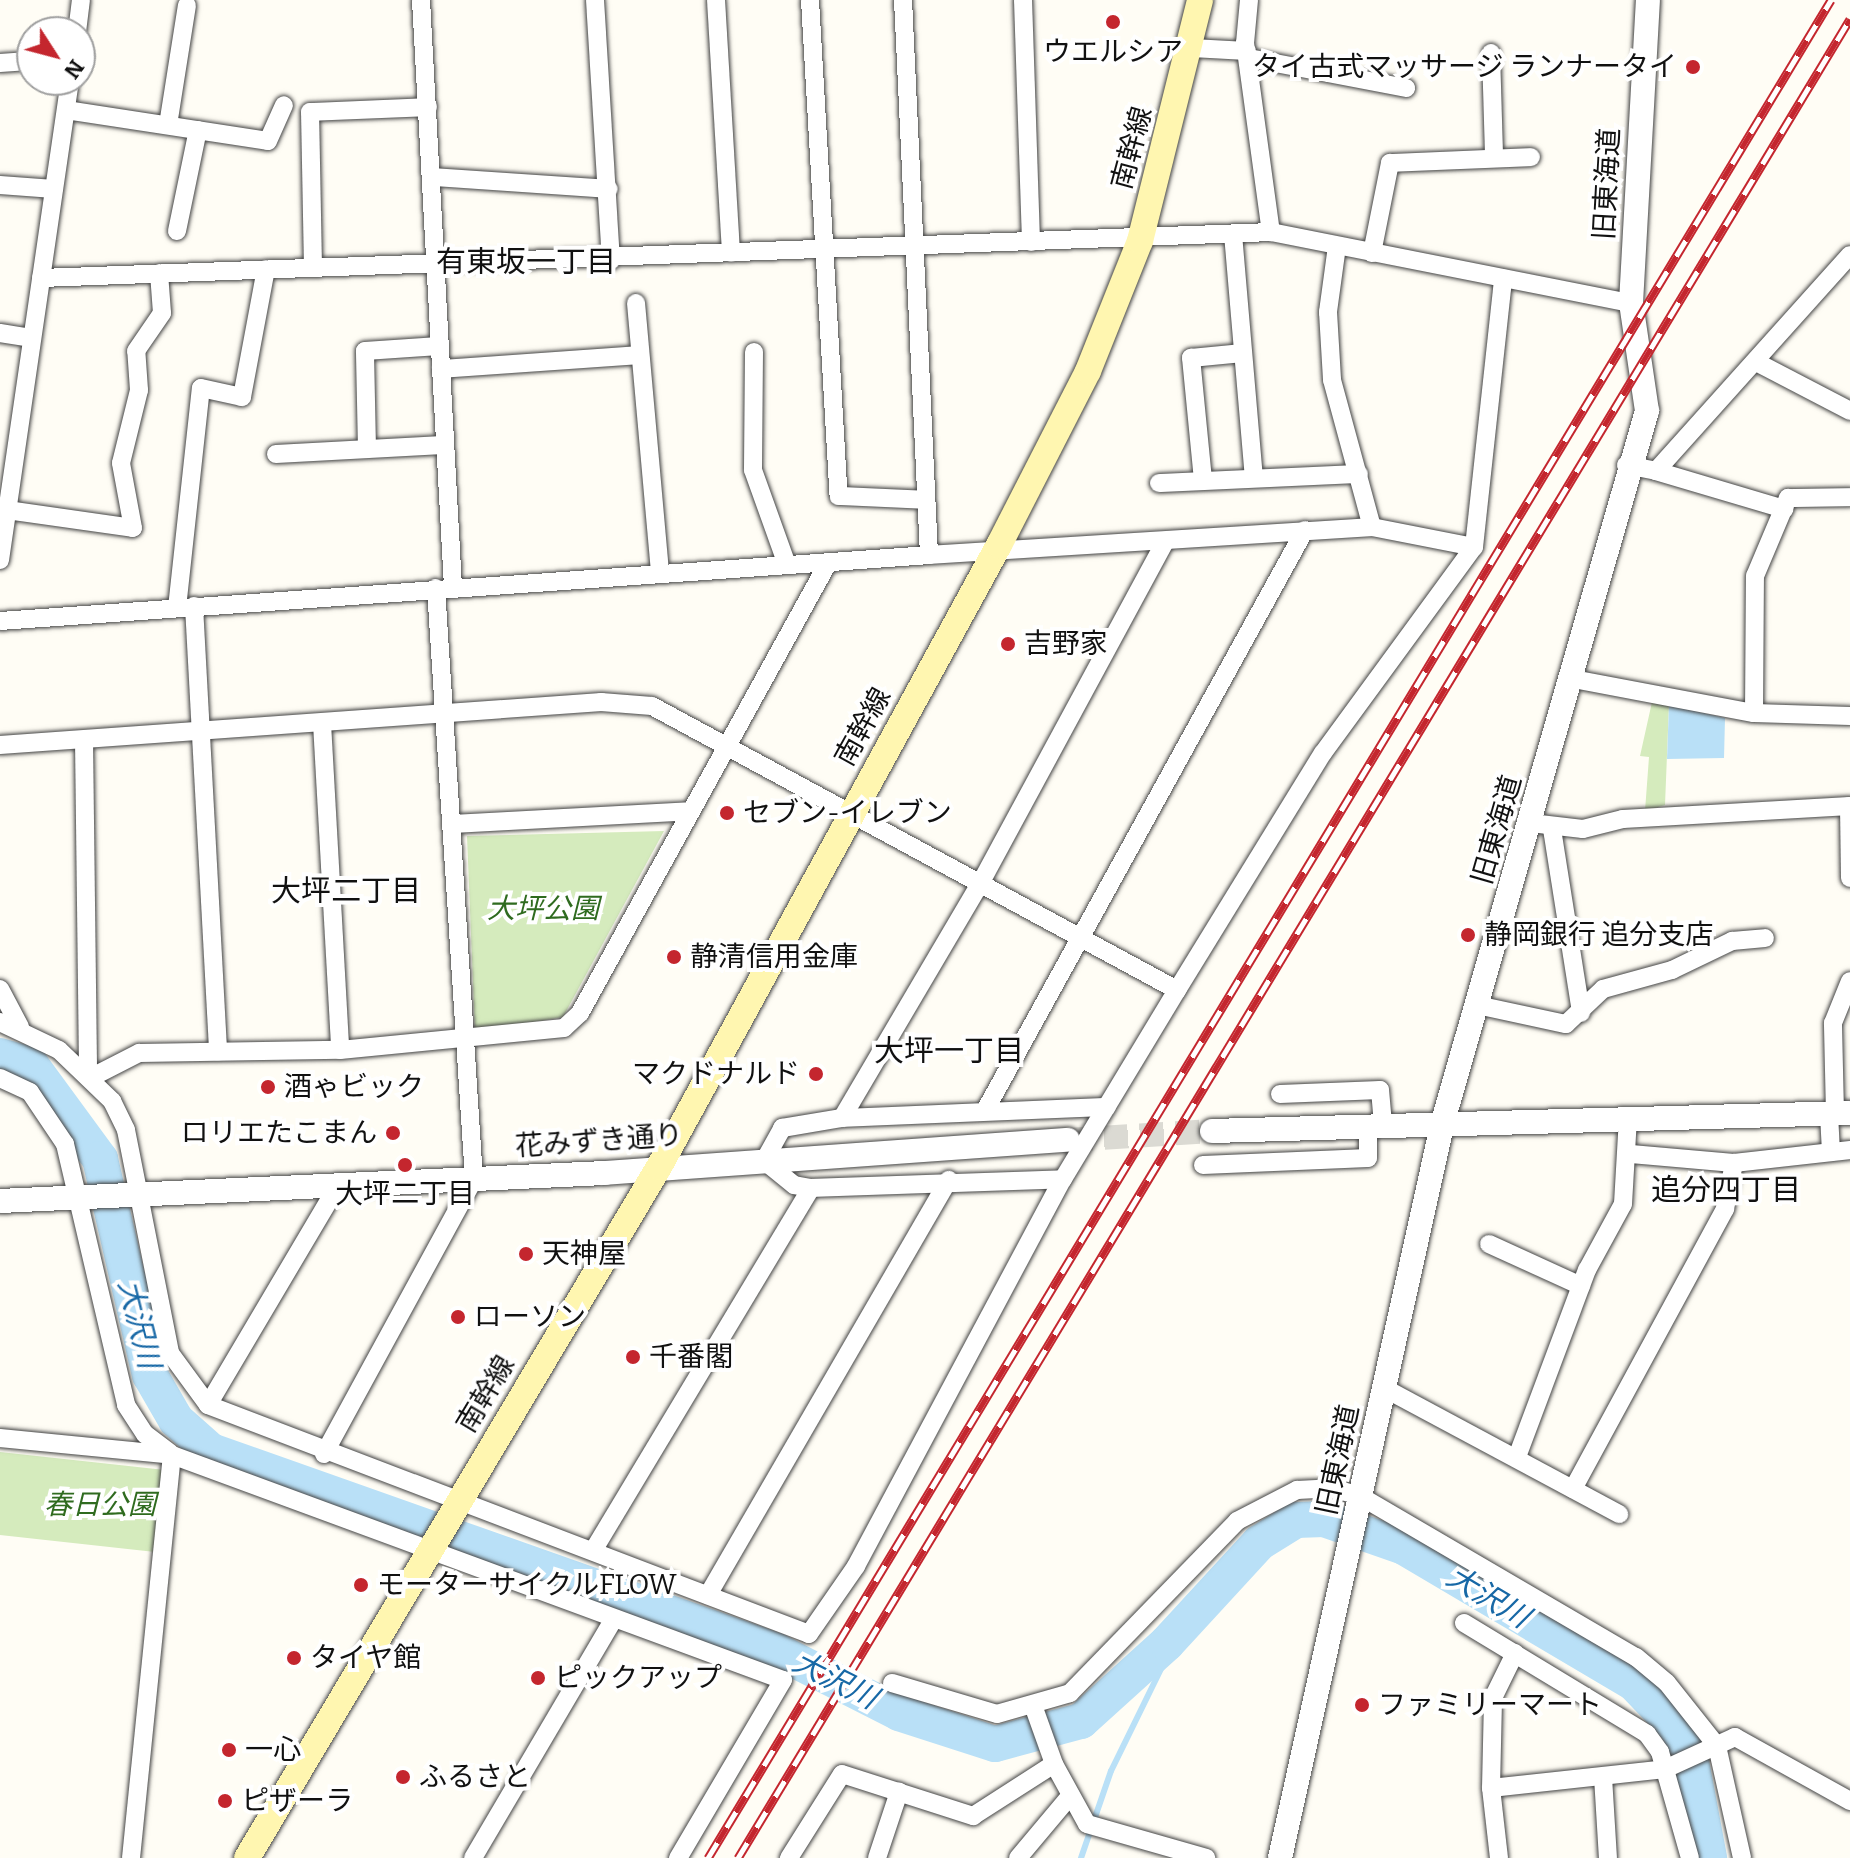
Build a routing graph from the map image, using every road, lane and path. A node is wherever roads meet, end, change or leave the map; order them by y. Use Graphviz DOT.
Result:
graph roads {
  1 [pos="421,0"];
  2 [pos="595,0"];
  3 [pos="716,0"];
  4 [pos="810,0"];
  5 [pos="903,0"];
  6 [pos="1023,0"];
  7 [pos="1200,0"];
  8 [pos="1249,0"];
  9 [pos="1648,0"];
  10 [pos="187,5"];
  11 [pos="1192,48"];
  12 [pos="1491,53"];
  13 [pos="1248,54"];
  14 [pos="1406,88"];
  15 [pos="68,96"];
  16 [pos="284,105"];
  17 [pos="428,107"];
  18 [pos="66,110"];
  19 [pos="168,125"];
  20 [pos="198,130"];
  21 [pos="1494,157"];
  22 [pos="1531,157"];
  23 [pos="433,177"];
  24 [pos="0,185"];
  25 [pos="54,189"];
  26 [pos="609,189"];
  27 [pos="177,231"];
  28 [pos="1271,232"];
  29 [pos="1233,234"];
  30 [pos="1140,241"];
  31 [pos="1031,242"];
  32 [pos="1337,246"];
  33 [pos="916,248"];
  34 [pos="827,250"];
  35 [pos="731,253"];
  36 [pos="1372,253"];
  37 [pos="1850,255"];
  38 [pos="434,261"];
  39 [pos="611,261"];
  40 [pos="313,267"];
  41 [pos="266,269"];
  42 [pos="159,273"];
  43 [pos="41,278"];
  44 [pos="1503,279"];
  45 [pos="636,303"];
  46 [pos="1631,303"];
  47 [pos="0,333"];
  48 [pos="31,338"];
  49 [pos="439,346"];
  50 [pos="754,352"];
  51 [pos="1243,353"];
  52 [pos="639,355"];
  53 [pos="1756,362"];
  54 [pos="441,369"];
  55 [pos="1850,411"];
  56 [pos="443,445"];
  57 [pos="367,449"];
  58 [pos="276,454"];
  59 [pos="1626,465"];
  60 [pos="1656,471"];
  61 [pos="1359,474"];
  62 [pos="1254,478"];
  63 [pos="1203,480"];
  64 [pos="1159,483"];
  65 [pos="1850,497"];
  66 [pos="926,500"];
  67 [pos="5,504"];
  68 [pos="1784,509"];
  69 [pos="1372,527"];
  70 [pos="1305,530"];
  71 [pos="1165,541"];
  72 [pos="999,545"];
  73 [pos="1474,547"];
  74 [pos="929,555"];
  75 [pos="0,560"];
  76 [pos="828,563"];
  77 [pos="787,565"];
  78 [pos="660,574"];
  79 [pos="445,588"];
  80 [pos="185,607"];
  81 [pos="0,621"];
  82 [pos="1568,678"];
  83 [pos="1754,713"];
  84 [pos="445,714"];
  85 [pos="1850,716"];
  86 [pos="322,723"];
  87 [pos="200,732"];
  88 [pos="84,740"];
  89 [pos="728,741"];
  90 [pos="0,745"];
  91 [pos="1850,806"];
  92 [pos="690,811"];
  93 [pos="853,811"];
  94 [pos="452,824"];
  95 [pos="1541,826"];
  96 [pos="1850,878"];
  97 [pos="981,882"];
  98 [pos="1080,937"];
  99 [pos="1765,938"];
  100 [pos="1850,981"];
  101 [pos="0,989"];
  102 [pos="1177,990"];
  103 [pos="1477,1005"];
  104 [pos="1581,1013"];
  105 [pos="0,1022"];
  106 [pos="20,1027"];
  107 [pos="463,1040"];
  108 [pos="340,1050"];
  109 [pos="218,1051"];
  110 [pos="91,1074"];
  111 [pos="0,1078"];
  112 [pos="1280,1094"];
  113 [pos="1107,1107"];
  114 [pos="986,1109"];
  115 [pos="1838,1114"];
  116 [pos="1628,1116"];
  117 [pos="842,1118"];
  118 [pos="1443,1121"];
  119 [pos="1375,1124"];
  120 [pos="1212,1131"];
  121 [pos="1068,1140"];
  122 [pos="1850,1150"];
  123 [pos="1831,1152"];
  124 [pos="1631,1154"];
  125 [pos="764,1161"];
  126 [pos="1734,1163"];
  127 [pos="1203,1165"];
  128 [pos="659,1167"];
  129 [pos="474,1179"];
  130 [pos="1063,1179"];
  131 [pos="949,1180"];
  132 [pos="340,1182"];
  133 [pos="811,1188"];
  134 [pos="134,1193"];
  135 [pos="76,1197"];
  136 [pos="0,1201"];
  137 [pos="1489,1244"];
  138 [pos="1581,1286"];
  139 [pos="1384,1388"];
  140 [pos="208,1405"];
  141 [pos="0,1438"];
  142 [pos="324,1454"];
  143 [pos="172,1455"];
  144 [pos="1517,1457"];
  145 [pos="1573,1489"];
  146 [pos="1360,1496"];
  147 [pos="458,1504"];
  148 [pos="1619,1514"];
  149 [pos="431,1548"];
  150 [pos="593,1551"];
  151 [pos="708,1595"];
  152 [pos="613,1620"];
  153 [pos="1464,1623"];
  154 [pos="1515,1653"];
  155 [pos="892,1683"];
  156 [pos="1034,1708"];
  157 [pos="1712,1750"];
  158 [pos="1054,1764"];
  159 [pos="1665,1769"];
  160 [pos="1603,1777"];
  161 [pos="1491,1788"];
  162 [pos="899,1792"];
  163 [pos="1070,1796"];
  164 [pos="1850,1801"];
  165 [pos="131,1858"];
  166 [pos="247,1858"];
  167 [pos="473,1858"];
  168 [pos="678,1858"];
  169 [pos="789,1858"];
  170 [pos="877,1858"];
  171 [pos="1018,1858"];
  172 [pos="1206,1858"];
  173 [pos="1280,1858"];
  174 [pos="1499,1858"];
  175 [pos="1608,1858"];
  176 [pos="1690,1858"];
  177 [pos="1742,1858"];
  1 -- 17 [label="street"];
  2 -- 26 [label="street"];
  3 -- 35 [label="street"];
  4 -- 34 [label="street"];
  5 -- 33 [label="street"];
  6 -- 31 [label="street"];
  7 -- 11 [label="main road, 南幹線"];
  8 -- 13 [label="street"];
  9 -- 46 [label="street, 旧東海道"];
  10 -- 19 [label="street"];
  11 -- 13 [label="street"];
  11 -- 30 [label="main road, 南幹線"];
  12 -- 21 [label="street"];
  13 -- 14 [label="street"];
  13 -- 28 [label="street"];
  15 -- 18 [label="street"];
  16 -- 20 [label="street"];
  17 -- 23 [label="street"];
  17 -- 40 [label="street"];
  18 -- 19 [label="street"];
  18 -- 25 [label="street"];
  19 -- 20 [label="street"];
  20 -- 27 [label="street"];
  21 -- 22 [label="street"];
  21 -- 36 [label="street"];
  23 -- 26 [label="street"];
  23 -- 38 [label="street"];
  24 -- 25 [label="street"];
  25 -- 43 [label="street"];
  26 -- 39 [label="street"];
  28 -- 29 [label="street"];
  28 -- 32 [label="street"];
  29 -- 30 [label="street"];
  29 -- 51 [label="street"];
  30 -- 31 [label="street"];
  30 -- 72 [label="main road, 南幹線"];
  31 -- 33 [label="street"];
  32 -- 36 [label="street"];
  32 -- 61 [label="street"];
  33 -- 34 [label="street"];
  33 -- 66 [label="street"];
  34 -- 35 [label="street"];
  34 -- 66 [label="street"];
  35 -- 39 [label="street"];
  36 -- 44 [label="street"];
  37 -- 53 [label="street"];
  38 -- 39 [label="street"];
  38 -- 40 [label="street"];
  38 -- 49 [label="street"];
  40 -- 41 [label="street"];
  41 -- 42 [label="street"];
  41 -- 80 [label="street"];
  42 -- 43 [label="street"];
  42 -- 67 [label="street"];
  43 -- 48 [label="street"];
  44 -- 46 [label="street"];
  44 -- 73 [label="street"];
  45 -- 52 [label="street"];
  46 -- 59 [label="street, 旧東海道"];
  47 -- 48 [label="street"];
  48 -- 67 [label="street"];
  49 -- 54 [label="street"];
  49 -- 57 [label="street"];
  50 -- 77 [label="street"];
  51 -- 62 [label="street"];
  51 -- 63 [label="street"];
  52 -- 54 [label="street"];
  52 -- 78 [label="street"];
  53 -- 55 [label="street"];
  53 -- 60 [label="street"];
  54 -- 56 [label="street"];
  56 -- 57 [label="street"];
  56 -- 79 [label="street"];
  57 -- 58 [label="street"];
  59 -- 60 [label="street"];
  59 -- 82 [label="street, 旧東海道"];
  60 -- 68 [label="street"];
  61 -- 62 [label="street"];
  61 -- 69 [label="street"];
  62 -- 63 [label="street"];
  63 -- 64 [label="street"];
  65 -- 68 [label="street"];
  66 -- 74 [label="street"];
  67 -- 75 [label="street"];
  68 -- 83 [label="street"];
  69 -- 70 [label="street"];
  69 -- 73 [label="street"];
  70 -- 71 [label="street"];
  70 -- 98 [label="street"];
  71 -- 72 [label="street"];
  71 -- 97 [label="street"];
  72 -- 74 [label="street"];
  72 -- 93 [label="main road, 南幹線"];
  73 -- 102 [label="street"];
  74 -- 76 [label="street"];
  76 -- 77 [label="street"];
  76 -- 89 [label="street"];
  77 -- 78 [label="street"];
  78 -- 79 [label="street"];
  79 -- 80 [label="street"];
  79 -- 84 [label="street"];
  80 -- 81 [label="street"];
  80 -- 87 [label="street"];
  82 -- 83 [label="street"];
  82 -- 95 [label="street, 旧東海道"];
  83 -- 85 [label="street"];
  84 -- 86 [label="street"];
  84 -- 89 [label="street"];
  84 -- 94 [label="street"];
  86 -- 87 [label="street"];
  86 -- 108 [label="street"];
  87 -- 88 [label="street"];
  87 -- 109 [label="street"];
  88 -- 90 [label="street"];
  88 -- 110 [label="street"];
  89 -- 92 [label="street"];
  89 -- 93 [label="street"];
  91 -- 95 [label="street"];
  91 -- 96 [label="street"];
  92 -- 94 [label="street"];
  92 -- 107 [label="street"];
  93 -- 97 [label="street"];
  93 -- 128 [label="main road, 南幹線"];
  94 -- 107 [label="street"];
  95 -- 103 [label="street, 旧東海道"];
  95 -- 104 [label="street"];
  97 -- 98 [label="street"];
  97 -- 117 [label="street"];
  98 -- 102 [label="street"];
  98 -- 114 [label="street"];
  99 -- 104 [label="street"];
  100 -- 115 [label="street"];
  101 -- 106 [label="street"];
  102 -- 113 [label="street"];
  103 -- 104 [label="street"];
  103 -- 118 [label="street, 旧東海道"];
  105 -- 106 [label="street"];
  106 -- 110 [label="street"];
  107 -- 108 [label="street"];
  107 -- 129 [label="street"];
  108 -- 109 [label="street"];
  109 -- 110 [label="street"];
  110 -- 134 [label="street"];
  111 -- 135 [label="street"];
  112 -- 119 [label="street"];
  113 -- 114 [label="street"];
  113 -- 130 [label="street"];
  114 -- 117 [label="street"];
  115 -- 116 [label="street"];
  115 -- 123 [label="street"];
  116 -- 118 [label="street"];
  116 -- 124 [label="street"];
  117 -- 125 [label="street"];
  118 -- 119 [label="street"];
  118 -- 139 [label="street, 旧東海道"];
  119 -- 120 [label="street"];
  119 -- 127 [label="street"];
  121 -- 125 [label="street, 花みずき通り"];
  122 -- 123 [label="street"];
  123 -- 126 [label="street"];
  124 -- 126 [label="street"];
  124 -- 138 [label="street"];
  125 -- 128 [label="street, 花みずき通り"];
  125 -- 133 [label="street"];
  126 -- 145 [label="street"];
  128 -- 129 [label="street, 花みずき通り"];
  128 -- 147 [label="main road, 南幹線"];
  129 -- 132 [label="street, 花みずき通り"];
  129 -- 142 [label="street"];
  130 -- 131 [label="street"];
  130 -- 151 [label="street"];
  131 -- 133 [label="street"];
  131 -- 151 [label="street"];
  132 -- 134 [label="street, 花みずき通り"];
  132 -- 140 [label="street"];
  133 -- 150 [label="street"];
  134 -- 135 [label="street, 花みずき通り"];
  134 -- 140 [label="street"];
  135 -- 136 [label="street"];
  135 -- 143 [label="street"];
  137 -- 138 [label="street"];
  138 -- 144 [label="street"];
  139 -- 144 [label="street"];
  139 -- 146 [label="street, 旧東海道"];
  140 -- 142 [label="street"];
  141 -- 143 [label="street"];
  142 -- 147 [label="street"];
  143 -- 149 [label="street"];
  143 -- 165 [label="street"];
  144 -- 145 [label="street"];
  145 -- 148 [label="street"];
  146 -- 156 [label="street"];
  146 -- 157 [label="street"];
  146 -- 173 [label="street, 旧東海道"];
  147 -- 149 [label="main road, 南幹線"];
  147 -- 150 [label="street"];
  149 -- 152 [label="street"];
  149 -- 166 [label="main road, 南幹線"];
  150 -- 151 [label="street"];
  152 -- 167 [label="street"];
  152 -- 168 [label="street"];
  153 -- 154 [label="street"];
  154 -- 159 [label="street"];
  154 -- 161 [label="street"];
  155 -- 156 [label="street"];
  156 -- 158 [label="street"];
  157 -- 159 [label="street"];
  157 -- 164 [label="street"];
  157 -- 177 [label="street"];
  158 -- 162 [label="street"];
  158 -- 163 [label="street"];
  159 -- 160 [label="street"];
  159 -- 176 [label="street"];
  160 -- 161 [label="street"];
  160 -- 175 [label="street"];
  161 -- 174 [label="street"];
  162 -- 169 [label="street"];
  162 -- 170 [label="street"];
  163 -- 171 [label="street"];
  163 -- 172 [label="street"];
}
